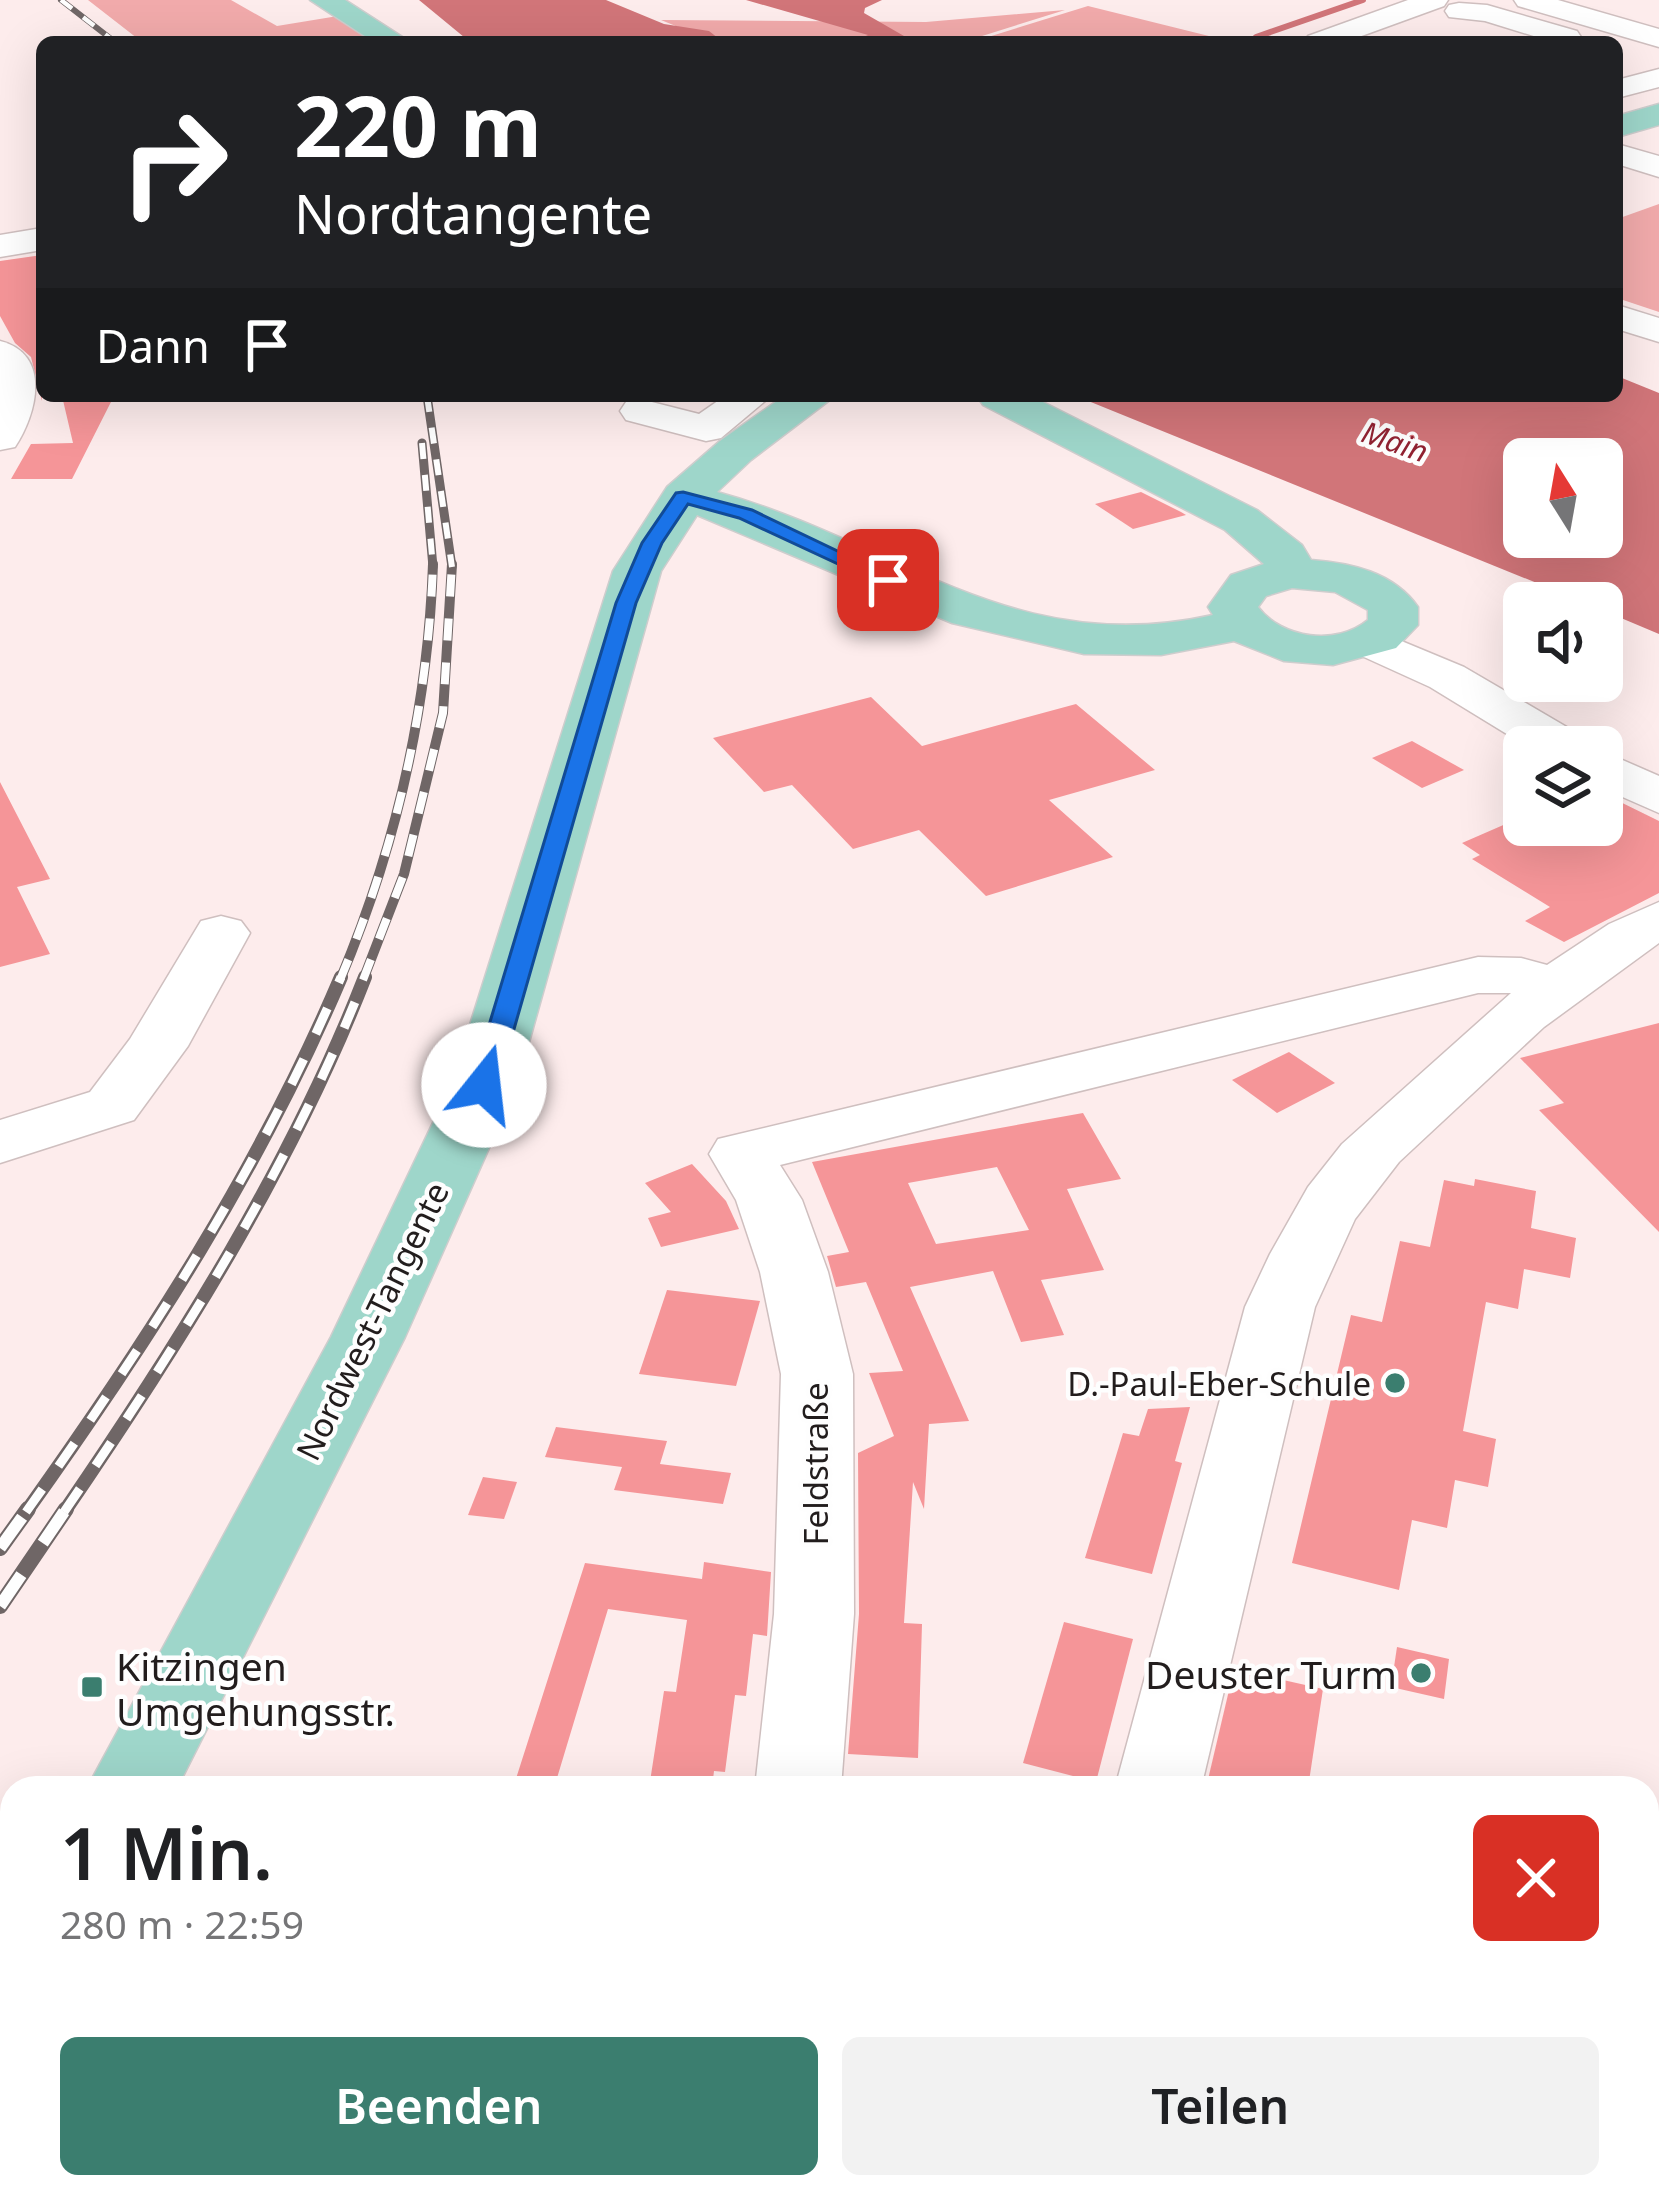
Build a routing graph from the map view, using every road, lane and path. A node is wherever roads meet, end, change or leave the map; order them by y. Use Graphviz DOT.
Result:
graph roads {
  1 [pos="323,0"];
  2 [pos="1499,0"];
  3 [pos="1528,0"];
  4 [pos="1588,0"];
  5 [pos="1420,18"];
  6 [pos="1659,21"];
  7 [pos="385,36"];
  8 [pos="1344,36"];
  9 [pos="1468,36"];
  10 [pos="1562,36"];
  11 [pos="1659,38"];
  12 [pos="1623,54"];
  13 [pos="1659,65"];
  14 [pos="1659,77"];
  15 [pos="1623,85"];
  16 [pos="1659,114"];
  17 [pos="1623,125"];
  18 [pos="1623,156"];
  19 [pos="1657,166"];
  20 [pos="36,240"];
  21 [pos="0,246"];
  22 [pos="1623,318"];
  23 [pos="1659,331"];
  24 [pos="0,353"];
  25 [pos="743,402"];
  26 [pos="805,402"];
  27 [pos="1010,402"];
  28 [pos="640,411"];
  29 [pos="0,438"];
  30 [pos="683,497"];
  31 [pos="1292,574"];
  32 [pos="1242,624"];
  33 [pos="1370,642"];
  34 [pos="1529,726"];
  35 [pos="1623,778"];
  36 [pos="1659,797"];
  37 [pos="1659,920"];
  38 [pos="221,933"];
  39 [pos="1553,987"];
  40 [pos="0,1142"];
  41 [pos="138,1776"];
  42 [pos="799,1776"];
  43 [pos="1161,1776"];
  1 -- 7 [label="main road"];
  2 -- 5 [label="street"];
  3 -- 11 [label="street"];
  4 -- 6 [label="street"];
  5 -- 8 [label="street"];
  5 -- 9 [label="street"];
  5 -- 10 [label="street"];
  12 -- 13 [label="street"];
  14 -- 15 [label="street"];
  16 -- 17 [label="main road"];
  18 -- 19 [label="street"];
  20 -- 21 [label="street"];
  22 -- 23 [label="street"];
  24 -- 29 [label="street"];
  25 -- 28 [label="street"];
  26 -- 30 [label="main road, Nordwest-Tangente"];
  27 -- 31 [label="main road"];
  30 -- 32 [label="main road"];
  30 -- 41 [label="main road, Nordwest-Tangente"];
  31 -- 32 [label="main road"];
  31 -- 33 [label="main road"];
  32 -- 33 [label="main road"];
  33 -- 34 [label="street"];
  35 -- 36 [label="street"];
  37 -- 39 [label="street"];
  38 -- 40 [label="street"];
  39 -- 42 [label="street, Feldstraße"];
  39 -- 43 [label="street"];
}
